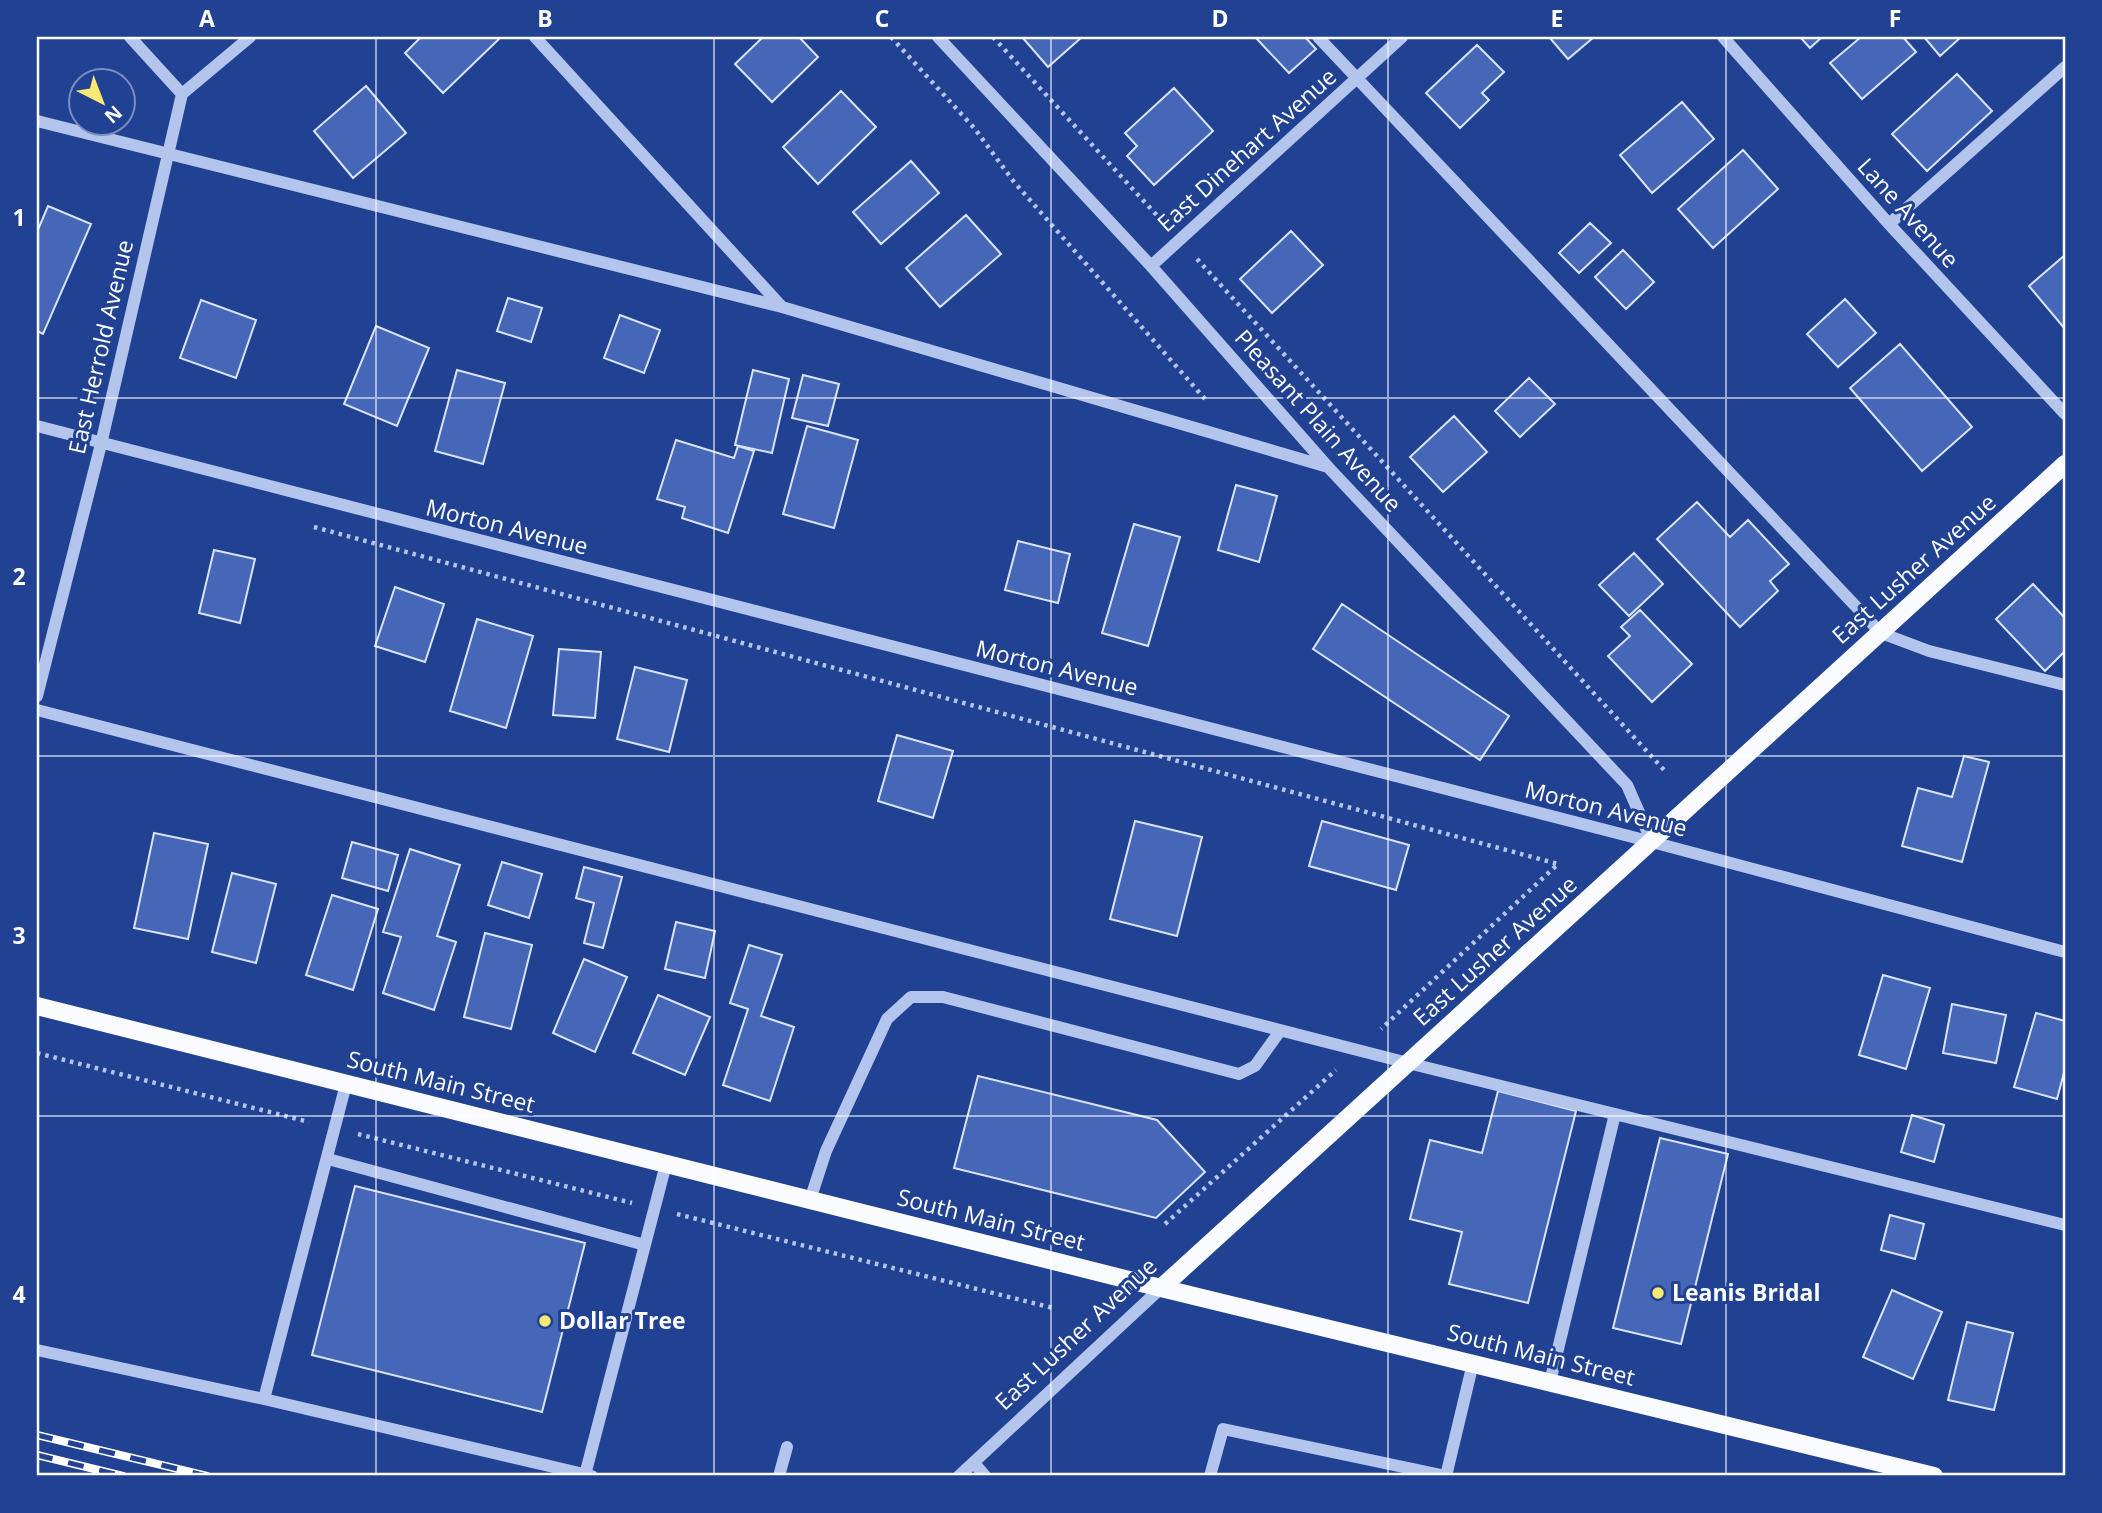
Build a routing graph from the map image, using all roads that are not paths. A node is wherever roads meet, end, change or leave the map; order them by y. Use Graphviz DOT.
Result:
graph roads {
  1 [pos="130,37"];
  2 [pos="250,37"];
  3 [pos="535,37"];
  4 [pos="937,37"];
  5 [pos="1318,37"];
  6 [pos="1402,37"];
  7 [pos="1723,37"];
  8 [pos="2065,67"];
  9 [pos="1357,78"];
  10 [pos="182,94"];
  11 [pos="37,121"];
  12 [pos="168,153"];
  13 [pos="1889,224"];
  14 [pos="1151,266"];
  15 [pos="782,307"];
  16 [pos="2065,414"];
  17 [pos="37,426"];
  18 [pos="101,444"];
  19 [pos="2065,464"];
  20 [pos="1328,467"];
  21 [pos="1881,633"];
  22 [pos="2065,685"];
  23 [pos="37,696"];
  24 [pos="37,710"];
  25 [pos="1652,842"];
  26 [pos="2065,952"];
  27 [pos="37,1006"];
  28 [pos="1280,1031"];
  29 [pos="1408,1063"];
  30 [pos="346,1084"];
  31 [pos="1615,1114"];
  32 [pos="328,1159"];
  33 [pos="666,1164"];
  34 [pos="810,1200"];
  35 [pos="2065,1225"];
  36 [pos="645,1245"];
  37 [pos="1161,1288"];
  38 [pos="37,1350"];
  39 [pos="1473,1363"];
  40 [pos="1550,1382"];
  41 [pos="264,1399"];
  42 [pos="787,1447"];
  43 [pos="974,1463"];
  44 [pos="589,1476"];
  45 [pos="779,1476"];
  46 [pos="959,1476"];
  47 [pos="985,1476"];
  48 [pos="1210,1476"];
  49 [pos="1934,1476"];
  1 -- 10 [label="street"];
  2 -- 10 [label="street"];
  3 -- 15 [label="street"];
  4 -- 14 [label="street, Pleasant Plain Avenue"];
  5 -- 9 [label="street"];
  6 -- 9 [label="street, East Dinehart Avenue"];
  7 -- 13 [label="street, Lane Avenue"];
  8 -- 13 [label="street"];
  9 -- 14 [label="street, East Dinehart Avenue"];
  9 -- 21 [label="street"];
  10 -- 12 [label="street, East Herrold Avenue"];
  11 -- 12 [label="street"];
  12 -- 15 [label="street"];
  12 -- 18 [label="street, East Herrold Avenue"];
  13 -- 16 [label="street, Lane Avenue"];
  14 -- 20 [label="street, Pleasant Plain Avenue"];
  15 -- 20 [label="street"];
  17 -- 18 [label="street, Morton Avenue"];
  18 -- 23 [label="street, East Herrold Avenue"];
  18 -- 25 [label="street, Morton Avenue"];
  19 -- 21 [label="main road, East Lusher Avenue"];
  20 -- 25 [label="street, Pleasant Plain Avenue"];
  21 -- 22 [label="street"];
  21 -- 25 [label="main road, East Lusher Avenue"];
  24 -- 28 [label="street"];
  25 -- 26 [label="street, Morton Avenue"];
  25 -- 29 [label="main road, East Lusher Avenue"];
  27 -- 30 [label="main road, South Main Street"];
  28 -- 29 [label="street"];
  28 -- 34 [label="street"];
  29 -- 31 [label="street"];
  29 -- 37 [label="main road, East Lusher Avenue"];
  30 -- 32 [label="street"];
  30 -- 33 [label="main road, South Main Street"];
  31 -- 35 [label="street"];
  31 -- 40 [label="street"];
  32 -- 36 [label="street"];
  32 -- 41 [label="street"];
  33 -- 34 [label="main road, South Main Street"];
  33 -- 36 [label="street"];
  34 -- 37 [label="main road, South Main Street"];
  36 -- 44 [label="street"];
  37 -- 39 [label="main road, South Main Street"];
  37 -- 43 [label="street, East Lusher Avenue"];
  38 -- 41 [label="street"];
  39 -- 40 [label="main road, South Main Street"];
  39 -- 48 [label="street"];
  40 -- 49 [label="main road, South Main Street"];
  41 -- 44 [label="street"];
  42 -- 45 [label="street"];
  43 -- 46 [label="street, East Lusher Avenue"];
  43 -- 47 [label="street"];
}
